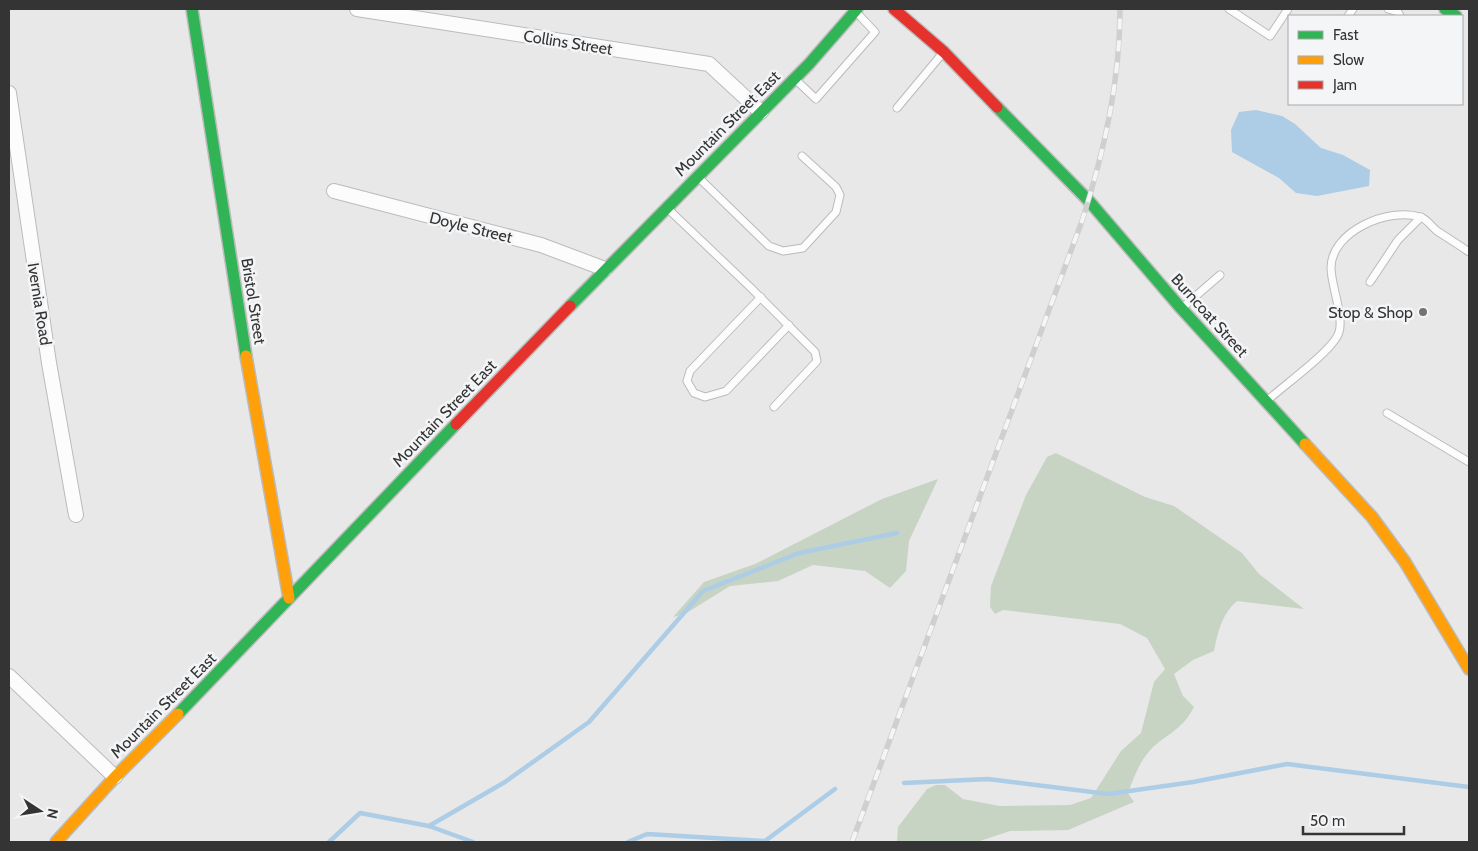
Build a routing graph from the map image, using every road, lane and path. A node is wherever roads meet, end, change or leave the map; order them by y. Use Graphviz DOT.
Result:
graph roads {
  1 [pos="192,9"];
  2 [pos="357,9"];
  3 [pos="894,9"];
  4 [pos="1228,9"];
  5 [pos="1288,9"];
  6 [pos="1388,9"];
  7 [pos="856,10"];
  8 [pos="1399,12"];
  9 [pos="944,52"];
  10 [pos="794,79"];
  11 [pos="9,93"];
  12 [pos="897,108"];
  13 [pos="761,112"];
  14 [pos="802,156"];
  15 [pos="697,176"];
  16 [pos="334,191"];
  17 [pos="665,207"];
  18 [pos="1421,217"];
  19 [pos="1469,252"];
  20 [pos="605,269"];
  21 [pos="1220,275"];
  22 [pos="1370,282"];
  23 [pos="761,297"];
  24 [pos="1181,308"];
  25 [pos="789,325"];
  26 [pos="1267,401"];
  27 [pos="774,407"];
  28 [pos="1387,414"];
  29 [pos="1469,462"];
  30 [pos="76,515"];
  31 [pos="289,598"];
  32 [pos="1468,664"];
  33 [pos="9,676"];
  34 [pos="115,777"];
  35 [pos="56,842"];
  1 -- 31 [label="street, Bristol Street"];
  2 -- 13 [label="street, Collins Street"];
  3 -- 9 [label="street, Burncoat Street"];
  4 -- 5 [label="lane"];
  6 -- 8 [label="lane"];
  7 -- 10 [label="street, Mountain Street East"];
  7 -- 10 [label="lane"];
  9 -- 12 [label="lane"];
  9 -- 24 [label="street, Burncoat Street"];
  10 -- 13 [label="street, Mountain Street East"];
  11 -- 30 [label="street, Ivernia Road"];
  13 -- 15 [label="street, Mountain Street East"];
  14 -- 15 [label="lane"];
  15 -- 17 [label="street, Mountain Street East"];
  16 -- 20 [label="street, Doyle Street"];
  17 -- 20 [label="street, Mountain Street East"];
  17 -- 23 [label="lane"];
  18 -- 19 [label="lane"];
  18 -- 22 [label="lane"];
  18 -- 26 [label="lane"];
  20 -- 31 [label="street, Mountain Street East"];
  21 -- 24 [label="lane"];
  23 -- 25 [label="lane"];
  23 -- 25 [label="lane"];
  24 -- 26 [label="street, Burncoat Street"];
  25 -- 27 [label="lane"];
  26 -- 32 [label="street, Burncoat Street"];
  28 -- 29 [label="lane"];
  31 -- 34 [label="street, Mountain Street East"];
  33 -- 34 [label="street"];
  34 -- 35 [label="street, Mountain Street East"];
}
